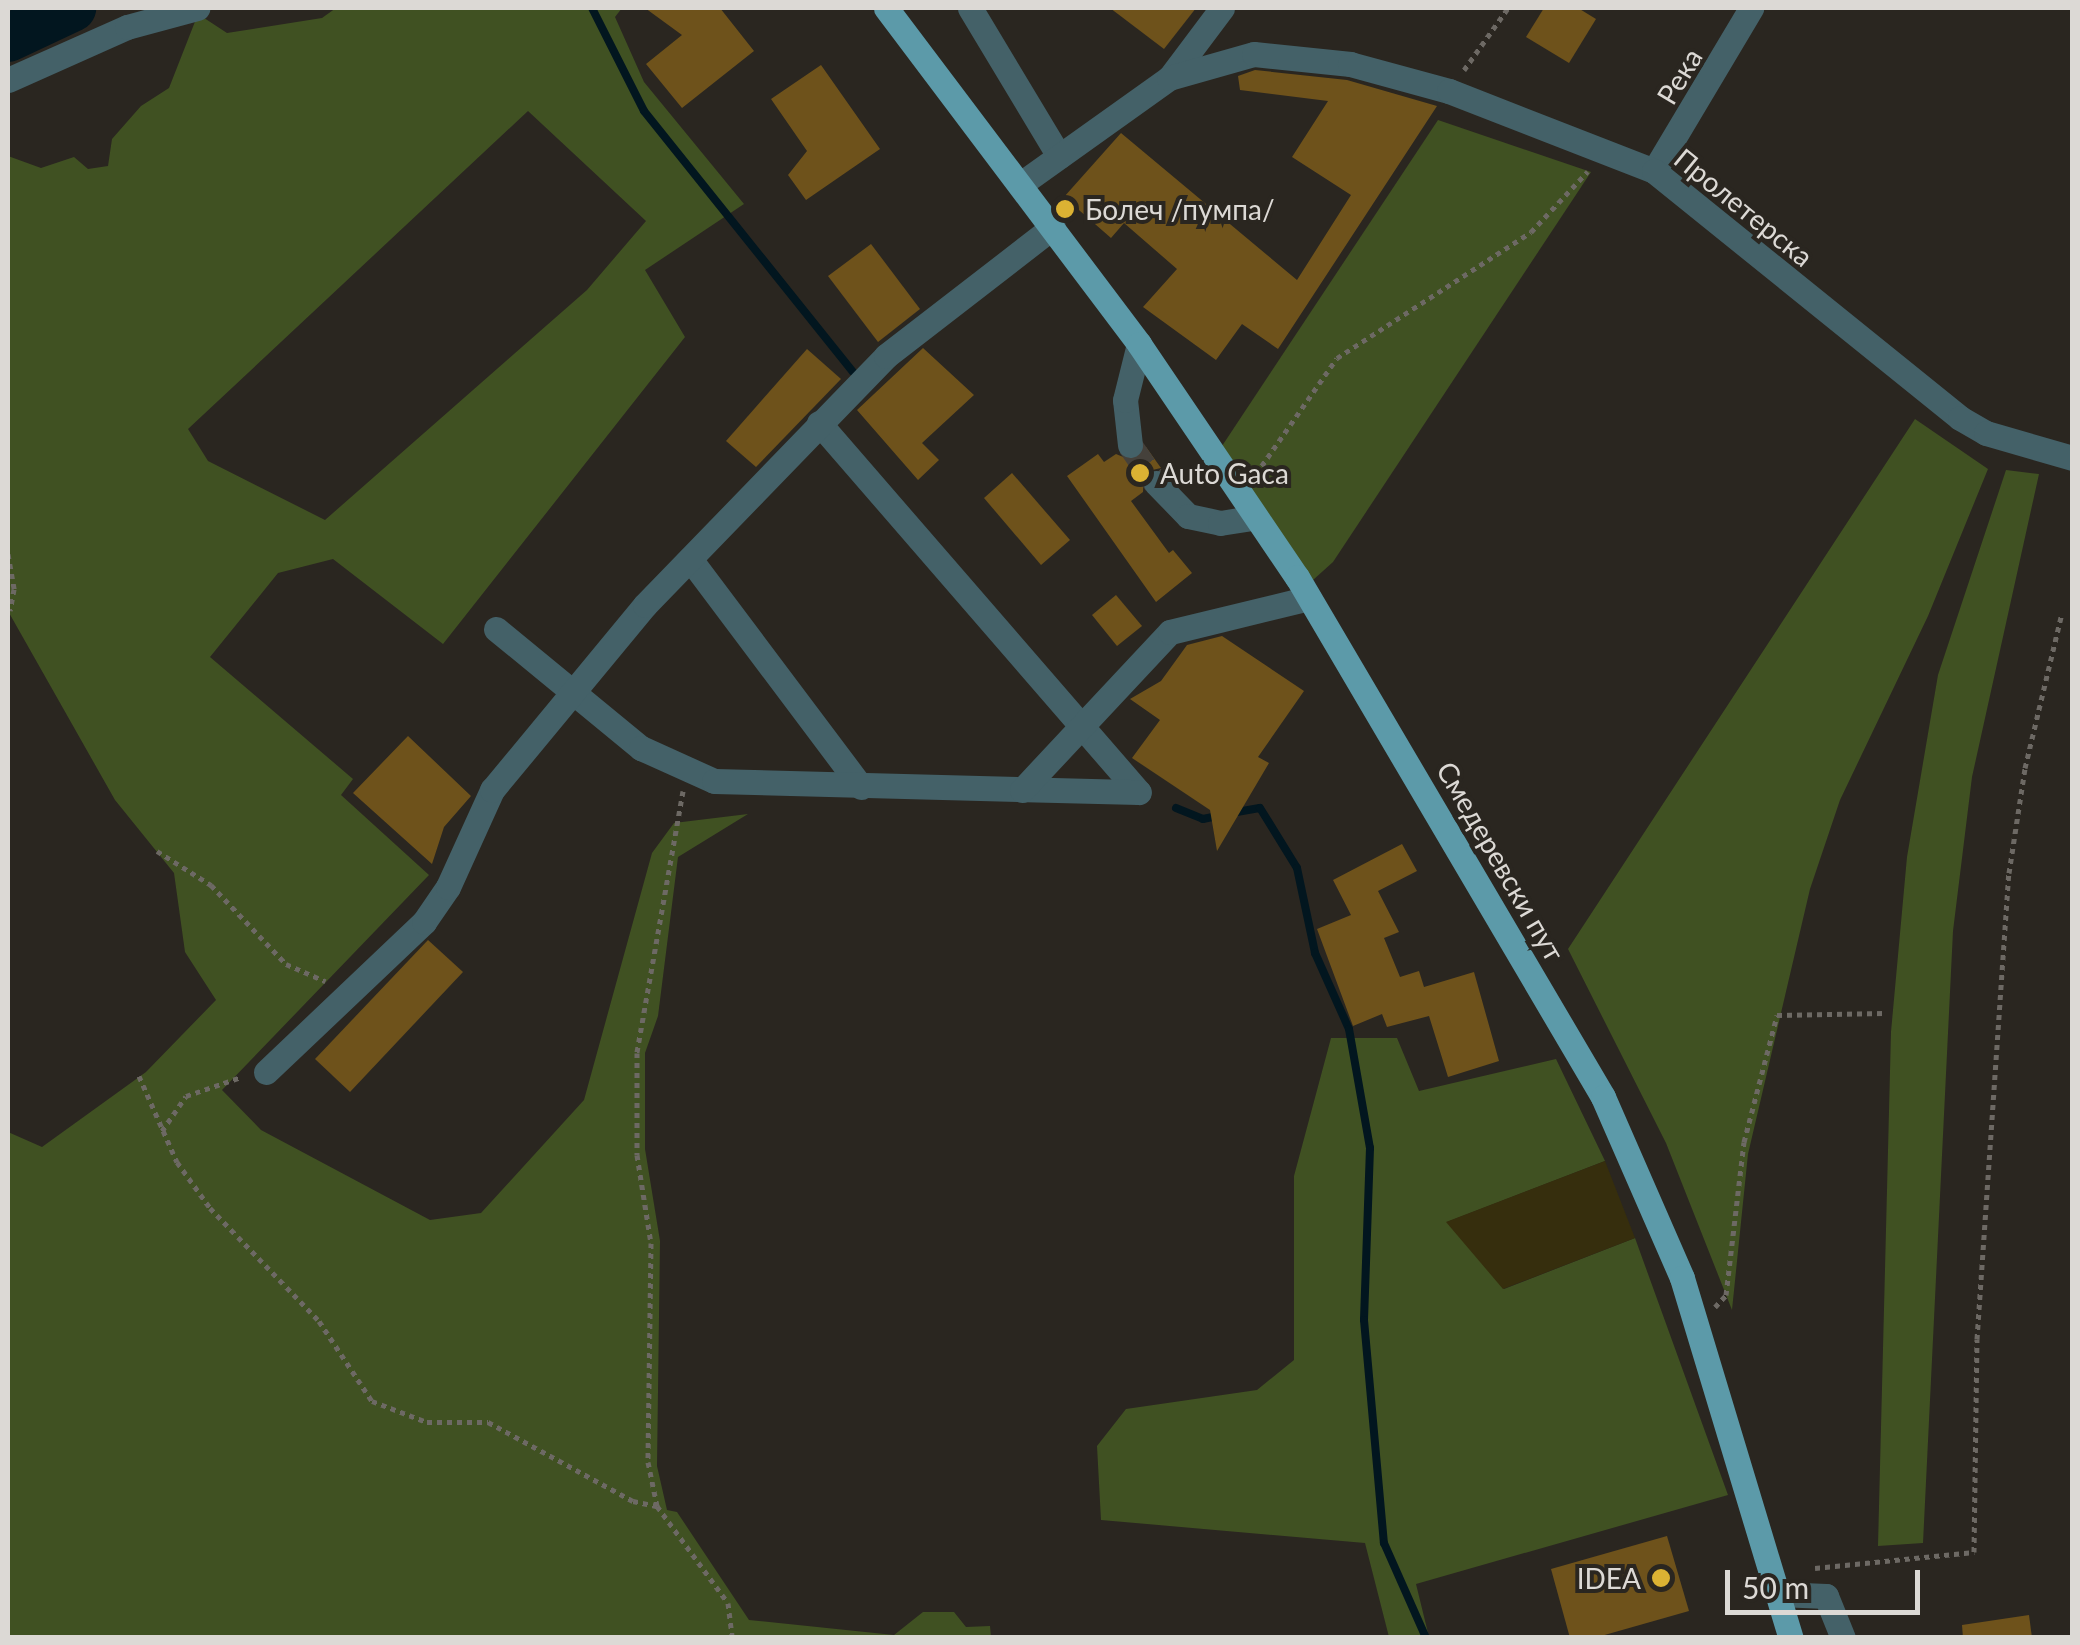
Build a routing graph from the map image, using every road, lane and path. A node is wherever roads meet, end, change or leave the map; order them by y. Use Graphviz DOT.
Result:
graph roads {
  1 [pos="197,8"];
  2 [pos="886,8"];
  3 [pos="970,8"];
  4 [pos="1222,8"];
  5 [pos="1508,8"];
  6 [pos="1750,8"];
  7 [pos="1169,78"];
  8 [pos="8,80"];
  9 [pos="1449,91"];
  10 [pos="1605,148"];
  11 [pos="1058,156"];
  12 [pos="1654,171"];
  13 [pos="1022,183"];
  14 [pos="1053,227"];
  15 [pos="1139,344"];
  16 [pos="819,423"];
  17 [pos="1130,445"];
  18 [pos="2072,458"];
  19 [pos="1156,484"];
  20 [pos="1238,488"];
  21 [pos="1256,517"];
  22 [pos="8,554"];
  23 [pos="690,558"];
  24 [pos="1310,598"];
  25 [pos="10,611"];
  26 [pos="2062,613"];
  27 [pos="496,628"];
  28 [pos="574,692"];
  29 [pos="1082,730"];
  30 [pos="686,772"];
  31 [pos="861,786"];
  32 [pos="1022,790"];
  33 [pos="156,852"];
  34 [pos="351,992"];
  35 [pos="1884,1013"];
  36 [pos="266,1072"];
  37 [pos="139,1076"];
  38 [pos="162,1131"];
  39 [pos="1695,1318"];
  40 [pos="657,1506"];
  41 [pos="1775,1583"];
  42 [pos="732,1638"];
  43 [pos="1791,1638"];
  44 [pos="1842,1638"];
  1 -- 8 [label="street"];
  2 -- 13 [label="main road, Смедеревски пут"];
  3 -- 11 [label="street"];
  4 -- 7 [label="street"];
  5 -- 9 [label="path"];
  6 -- 12 [label="street, Река"];
  7 -- 9 [label="street, Пролетерска"];
  7 -- 11 [label="street"];
  9 -- 10 [label="street, Пролетерска"];
  10 -- 12 [label="street, Пролетерска"];
  10 -- 20 [label="path"];
  11 -- 13 [label="street"];
  12 -- 18 [label="street, Пролетерска"];
  13 -- 14 [label="main road, Смедеревски пут"];
  14 -- 15 [label="main road, Смедеревски пут"];
  14 -- 16 [label="street"];
  15 -- 17 [label="street"];
  15 -- 20 [label="main road, Смедеревски пут"];
  16 -- 23 [label="street"];
  16 -- 29 [label="street"];
  19 -- 21 [label="street"];
  20 -- 21 [label="main road, Смедеревски пут"];
  21 -- 24 [label="main road, Смедеревски пут"];
  22 -- 25 [label="path"];
  23 -- 28 [label="street"];
  23 -- 31 [label="street"];
  24 -- 29 [label="street"];
  24 -- 39 [label="main road, Смедеревски пут"];
  26 -- 41 [label="path"];
  27 -- 28 [label="street"];
  28 -- 30 [label="street"];
  28 -- 34 [label="street"];
  29 -- 32 [label="street"];
  29 -- 32 [label="street"];
  30 -- 31 [label="street"];
  30 -- 40 [label="path"];
  31 -- 32 [label="street"];
  33 -- 34 [label="path"];
  34 -- 36 [label="street"];
  35 -- 39 [label="path"];
  36 -- 38 [label="path"];
  37 -- 38 [label="path"];
  38 -- 40 [label="path"];
  39 -- 41 [label="main road, Смедеревски пут"];
  40 -- 42 [label="path"];
  41 -- 43 [label="main road, Смедеревски пут"];
  41 -- 44 [label="street"];
}
